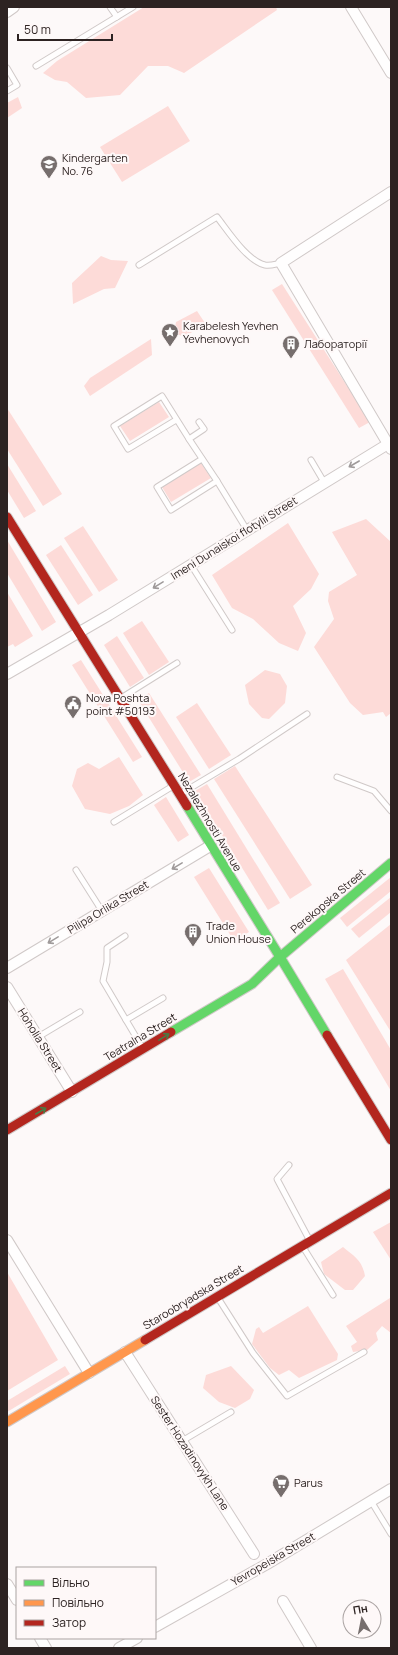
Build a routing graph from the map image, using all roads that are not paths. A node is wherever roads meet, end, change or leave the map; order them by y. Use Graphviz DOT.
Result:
graph roads {
  1 [pos="14,7"];
  2 [pos="110,7"];
  3 [pos="133,7"];
  4 [pos="351,7"];
  5 [pos="7,12"];
  6 [pos="116,17"];
  7 [pos="36,66"];
  8 [pos="7,68"];
  9 [pos="391,73"];
  10 [pos="7,91"];
  11 [pos="391,192"];
  12 [pos="281,263"];
  13 [pos="139,265"];
  14 [pos="176,420"];
  15 [pos="199,422"];
  16 [pos="189,440"];
  17 [pos="389,446"];
  18 [pos="202,459"];
  19 [pos="311,460"];
  20 [pos="217,481"];
  21 [pos="324,482"];
  22 [pos="7,517"];
  23 [pos="247,530"];
  24 [pos="191,564"];
  25 [pos="232,630"];
  26 [pos="79,632"];
  27 [pos="177,663"];
  28 [pos="7,674"];
  29 [pos="120,699"];
  30 [pos="307,714"];
  31 [pos="337,777"];
  32 [pos="174,786"];
  33 [pos="179,795"];
  34 [pos="391,811"];
  35 [pos="114,822"];
  36 [pos="210,846"];
  37 [pos="391,863"];
  38 [pos="76,870"];
  39 [pos="102,910"];
  40 [pos="125,936"];
  41 [pos="280,957"];
  42 [pos="7,968"];
  43 [pos="7,987"];
  44 [pos="163,998"];
  45 [pos="80,1012"];
  46 [pos="126,1020"];
  47 [pos="38,1037"];
  48 [pos="143,1050"];
  49 [pos="72,1092"];
  50 [pos="7,1130"];
  51 [pos="391,1140"];
  52 [pos="289,1165"];
  53 [pos="391,1193"];
  54 [pos="7,1240"];
  55 [pos="306,1244"];
  56 [pos="332,1295"];
  57 [pos="217,1297"];
  58 [pos="125,1352"];
  59 [pos="364,1352"];
  60 [pos="89,1373"];
  61 [pos="231,1412"];
  62 [pos="7,1422"];
  63 [pos="182,1441"];
  64 [pos="391,1489"];
  65 [pos="371,1501"];
  66 [pos="391,1534"];
  67 [pos="254,1554"];
  68 [pos="7,1584"];
  69 [pos="16,1598"];
  70 [pos="283,1602"];
  71 [pos="156,1626"];
  72 [pos="41,1639"];
  73 [pos="134,1639"];
  74 [pos="46,1648"];
  75 [pos="119,1648"];
  76 [pos="311,1648"];
  1 -- 5 [label="street"];
  2 -- 6 [label="lane"];
  3 -- 6 [label="lane"];
  4 -- 9 [label="street"];
  6 -- 7 [label="lane"];
  8 -- 10 [label="lane"];
  11 -- 12 [label="street"];
  12 -- 13 [label="lane"];
  12 -- 17 [label="street"];
  14 -- 14 [label="lane"];
  14 -- 16 [label="lane"];
  15 -- 16 [label="lane"];
  16 -- 18 [label="lane"];
  17 -- 21 [label="street, Imeni Dunaiskoi flotylii Street, one-way"];
  18 -- 20 [label="lane"];
  18 -- 20 [label="lane"];
  19 -- 21 [label="lane"];
  20 -- 23 [label="lane"];
  21 -- 23 [label="street, Imeni Dunaiskoi flotylii Street"];
  22 -- 26 [label="street, Nezalezhnosti Avenue"];
  23 -- 24 [label="street, Imeni Dunaiskoi flotylii Street"];
  24 -- 25 [label="lane"];
  24 -- 26 [label="street, Imeni Dunaiskoi flotylii Street, one-way"];
  26 -- 28 [label="street, Imeni Dunaiskoi flotylii Street"];
  26 -- 29 [label="street, Nezalezhnosti Avenue"];
  27 -- 29 [label="lane"];
  29 -- 32 [label="street, Nezalezhnosti Avenue"];
  30 -- 33 [label="lane"];
  31 -- 34 [label="lane"];
  32 -- 33 [label="street, Nezalezhnosti Avenue"];
  32 -- 35 [label="lane"];
  33 -- 36 [label="street, Nezalezhnosti Avenue"];
  36 -- 39 [label="street, Pilipa Orlika Street, one-way"];
  36 -- 41 [label="street, Nezalezhnosti Avenue"];
  37 -- 41 [label="street, Perekopska Street"];
  38 -- 39 [label="lane"];
  39 -- 42 [label="street, Pilipa Orlika Street, one-way"];
  40 -- 46 [label="lane"];
  48 -- 41 [label="street, Teatralna Street, one-way"];
  41 -- 51 [label="street, Nezalezhnosti Avenue"];
  43 -- 47 [label="street, Hoholia Street"];
  44 -- 46 [label="lane"];
  45 -- 47 [label="lane"];
  46 -- 48 [label="lane"];
  47 -- 49 [label="street, Hoholia Street"];
  48 -- 49 [label="street, Teatralna Street"];
  50 -- 49 [label="street, Teatralna Street, one-way"];
  52 -- 55 [label="lane"];
  53 -- 55 [label="street, Staroobryadska Street"];
  54 -- 60 [label="street"];
  55 -- 56 [label="lane"];
  55 -- 57 [label="street, Staroobryadska Street"];
  57 -- 58 [label="street, Staroobryadska Street"];
  57 -- 59 [label="lane"];
  58 -- 60 [label="street, Staroobryadska Street"];
  58 -- 63 [label="street, Sester Hozadinovykh Lane"];
  60 -- 62 [label="street, Staroobryadska Street"];
  61 -- 63 [label="lane"];
  63 -- 67 [label="street, Sester Hozadinovykh Lane"];
  64 -- 65 [label="street, Yevropeiska Street"];
  65 -- 66 [label="lane"];
  65 -- 71 [label="street, Yevropeiska Street"];
  68 -- 69 [label="street"];
  70 -- 76 [label="street"];
  72 -- 74 [label="street"];
  73 -- 75 [label="street"];
}
